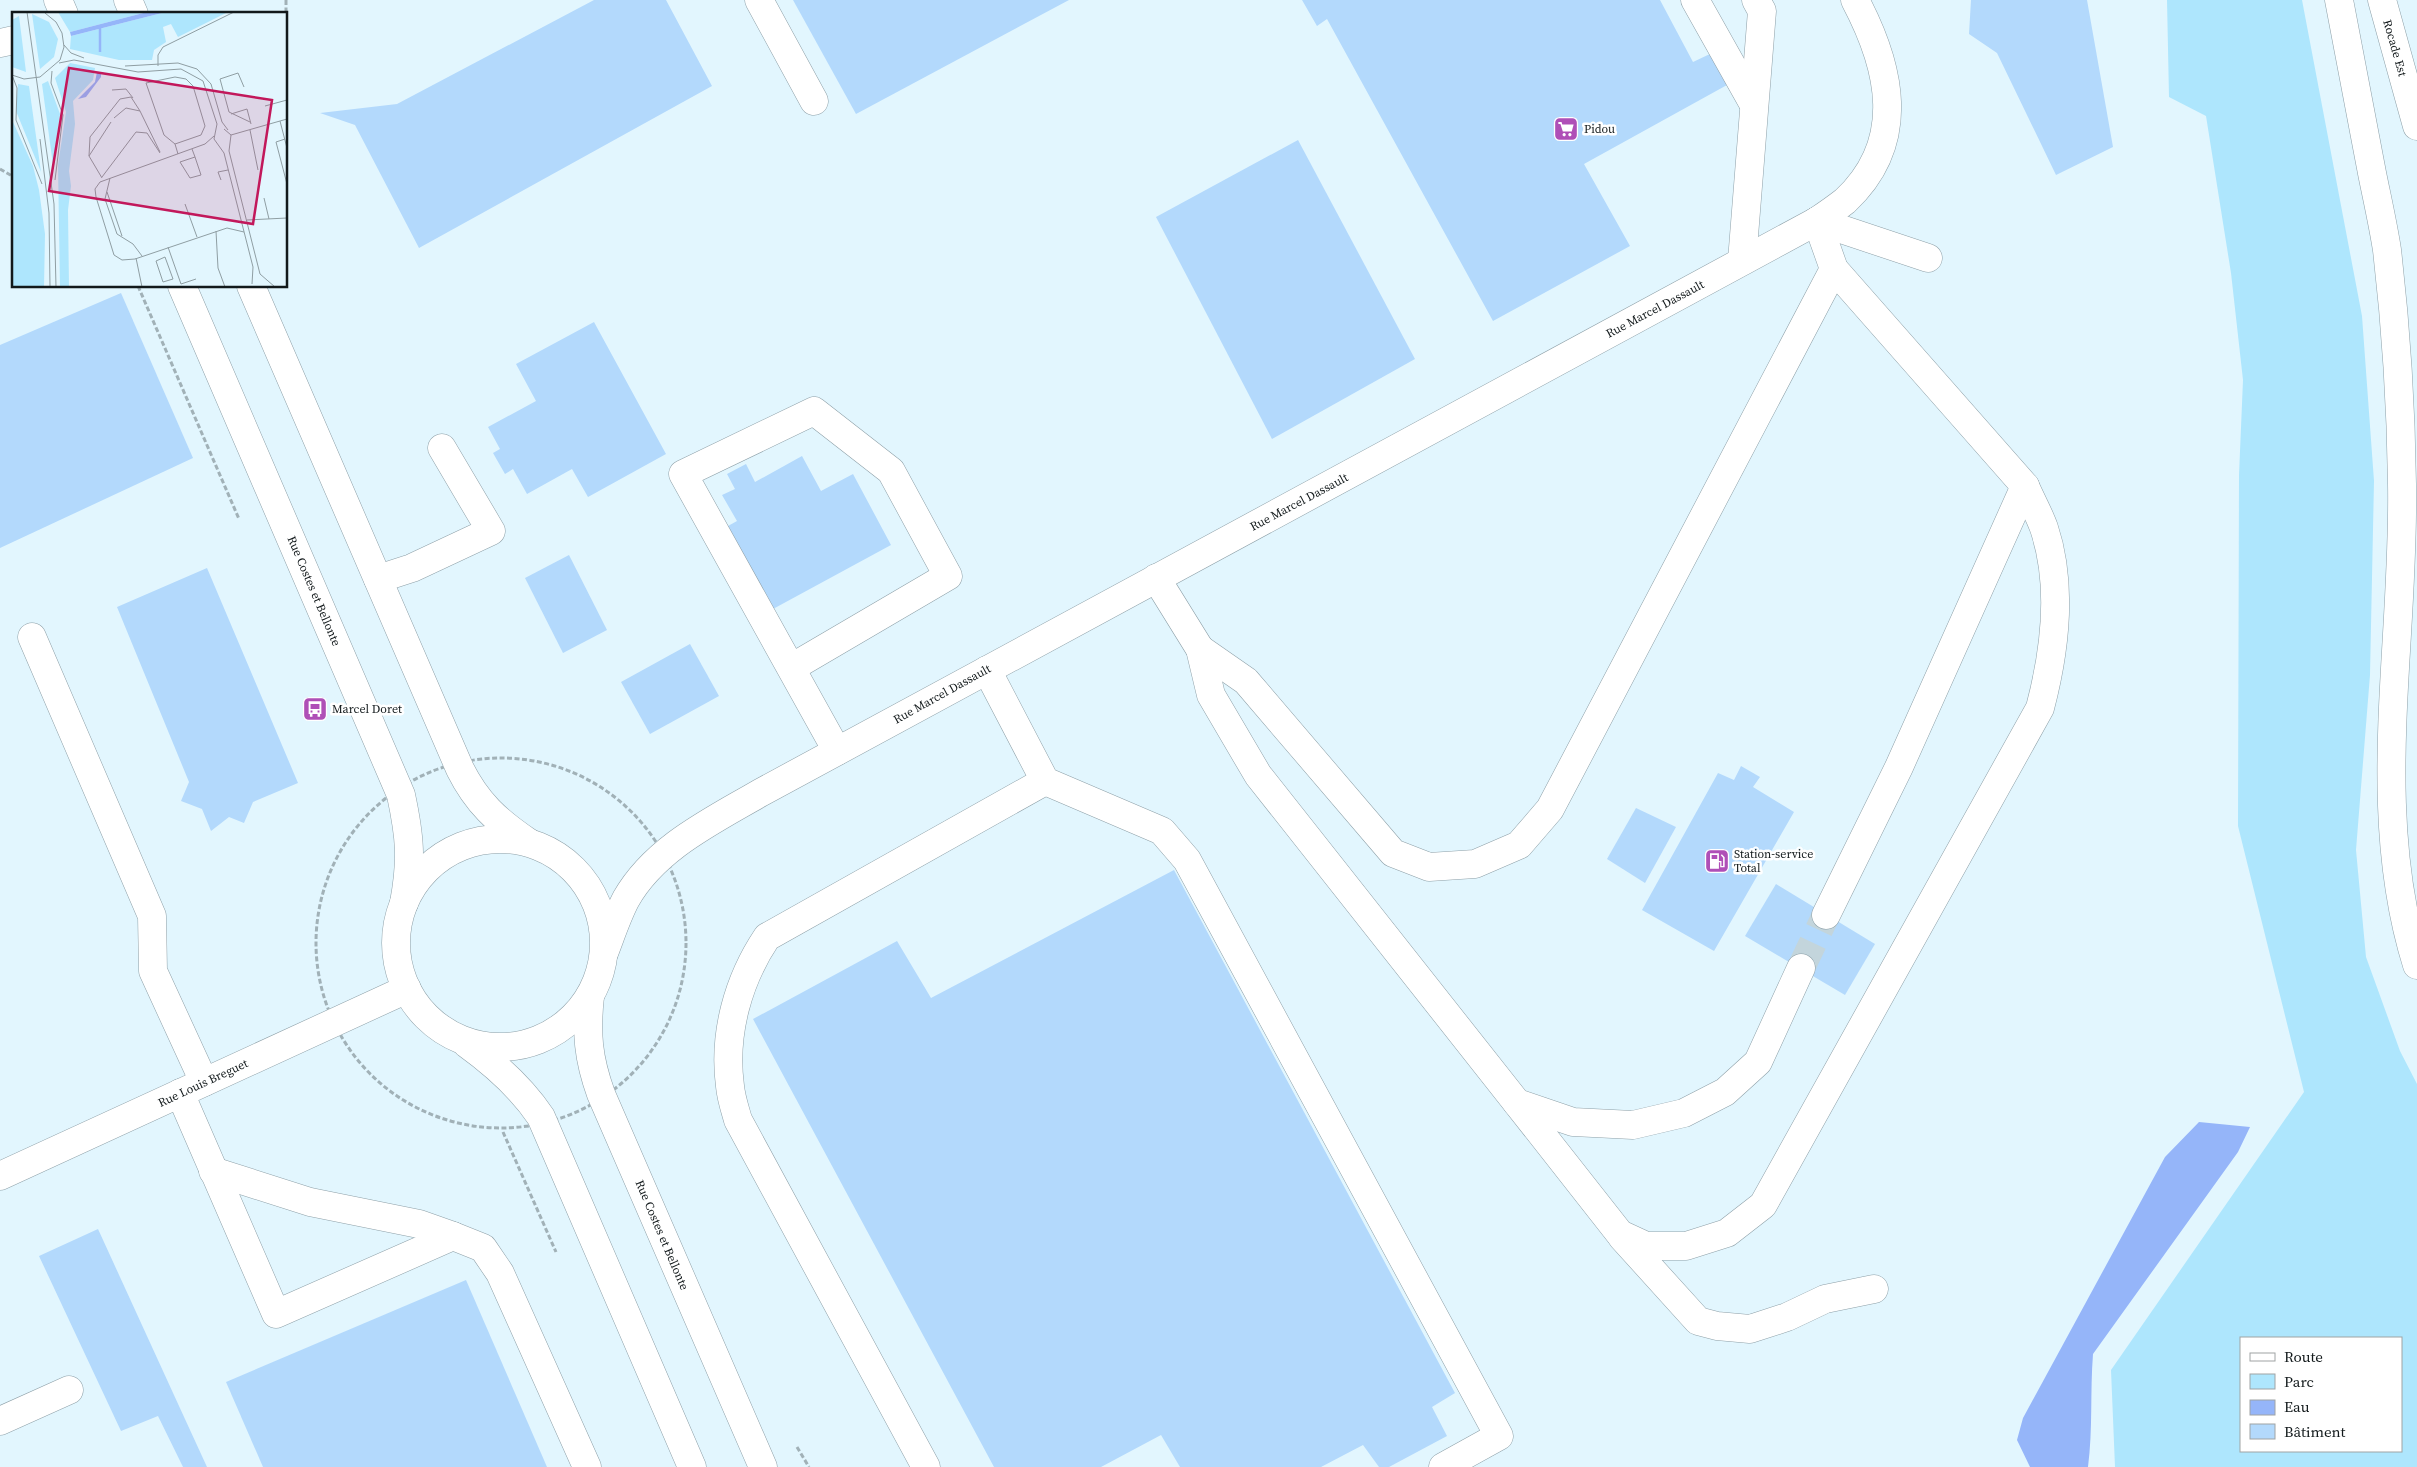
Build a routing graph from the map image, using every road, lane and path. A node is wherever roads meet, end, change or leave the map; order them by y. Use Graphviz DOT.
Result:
graph roads {
  1 [pos="58,0"];
  2 [pos="128,0"];
  3 [pos="759,0"];
  4 [pos="1695,0"];
  5 [pos="1756,0"];
  6 [pos="1854,0"];
  7 [pos="2339,0"];
  8 [pos="2382,0"];
  9 [pos="63,12"];
  10 [pos="133,12"];
  11 [pos="814,101"];
  12 [pos="1754,105"];
  13 [pos="2417,126"];
  14 [pos="0,169"];
  15 [pos="12,176"];
  16 [pos="1817,221"];
  17 [pos="1928,258"];
  18 [pos="1742,262"];
  19 [pos="1834,269"];
  20 [pos="183,288"];
  21 [pos="252,288"];
  22 [pos="442,448"];
  23 [pos="2025,486"];
  24 [pos="1156,578"];
  25 [pos="378,580"];
  26 [pos="32,637"];
  27 [pos="1200,649"];
  28 [pos="791,668"];
  29 [pos="987,670"];
  30 [pos="837,751"];
  31 [pos="460,769"];
  32 [pos="1045,781"];
  33 [pos="401,795"];
  34 [pos="365,809"];
  35 [pos="361,814"];
  36 [pos="529,843"];
  37 [pos="661,856"];
  38 [pos="404,903"];
  39 [pos="1826,915"];
  40 [pos="604,953"];
  41 [pos="2417,965"];
  42 [pos="1801,968"];
  43 [pos="407,989"];
  44 [pos="590,996"];
  45 [pos="332,1024"];
  46 [pos="458,1038"];
  47 [pos="192,1088"];
  48 [pos="601,1094"];
  49 [pos="1517,1103"];
  50 [pos="541,1117"];
  51 [pos="214,1171"];
  52 [pos="0,1176"];
  53 [pos="1620,1234"];
  54 [pos="453,1236"];
  55 [pos="1874,1289"];
  56 [pos="69,1390"];
  57 [pos="0,1421"];
  58 [pos="586,1467"];
  59 [pos="692,1467"];
  60 [pos="763,1467"];
  61 [pos="926,1467"];
  62 [pos="1442,1467"];
  1 -- 9 [label="main road"];
  2 -- 10 [label="main road"];
  3 -- 11 [label="main road"];
  4 -- 12 [label="main road"];
  5 -- 12 [label="main road"];
  6 -- 16 [label="main road, Rue Marcel Dassault"];
  7 -- 41 [label="main road"];
  8 -- 13 [label="main road, Rocade Est"];
  12 -- 18 [label="main road"];
  14 -- 15 [label="path"];
  16 -- 17 [label="main road"];
  16 -- 18 [label="main road, Rue Marcel Dassault"];
  16 -- 19 [label="main road"];
  18 -- 24 [label="main road, Rue Marcel Dassault"];
  19 -- 23 [label="main road"];
  19 -- 27 [label="main road"];
  20 -- 33 [label="main road, Rue Costes et Bellonte"];
  21 -- 25 [label="main road"];
  22 -- 25 [label="main road"];
  23 -- 39 [label="main road"];
  23 -- 53 [label="main road"];
  24 -- 27 [label="main road"];
  24 -- 29 [label="main road, Rue Marcel Dassault"];
  25 -- 31 [label="main road"];
  26 -- 47 [label="main road"];
  27 -- 49 [label="main road"];
  28 -- 28 [label="main road"];
  28 -- 30 [label="main road"];
  29 -- 30 [label="main road, Rue Marcel Dassault"];
  29 -- 32 [label="main road"];
  30 -- 37 [label="main road, Rue Marcel Dassault"];
  31 -- 36 [label="main road"];
  31 -- 37 [label="path"];
  32 -- 61 [label="main road"];
  32 -- 62 [label="main road"];
  33 -- 34 [label="path"];
  33 -- 38 [label="main road, Rue Costes et Bellonte"];
  35 -- 45 [label="path"];
  36 -- 38 [label="main road"];
  36 -- 40 [label="main road"];
  37 -- 40 [label="main road, Rue Marcel Dassault"];
  37 -- 48 [label="path"];
  38 -- 43 [label="main road"];
  40 -- 44 [label="main road"];
  42 -- 49 [label="main road"];
  43 -- 45 [label="main road, Rue Louis Breguet"];
  43 -- 46 [label="main road"];
  44 -- 46 [label="main road"];
  44 -- 48 [label="main road, Rue Costes et Bellonte"];
  45 -- 47 [label="main road, Rue Louis Breguet"];
  45 -- 50 [label="path"];
  46 -- 50 [label="main road"];
  47 -- 51 [label="main road"];
  47 -- 52 [label="main road, Rue Louis Breguet"];
  48 -- 50 [label="path"];
  48 -- 60 [label="main road, Rue Costes et Bellonte"];
  49 -- 53 [label="main road"];
  50 -- 59 [label="main road"];
  51 -- 54 [label="main road"];
  51 -- 54 [label="main road"];
  53 -- 55 [label="main road"];
  54 -- 58 [label="main road"];
  56 -- 57 [label="main road"];
}
